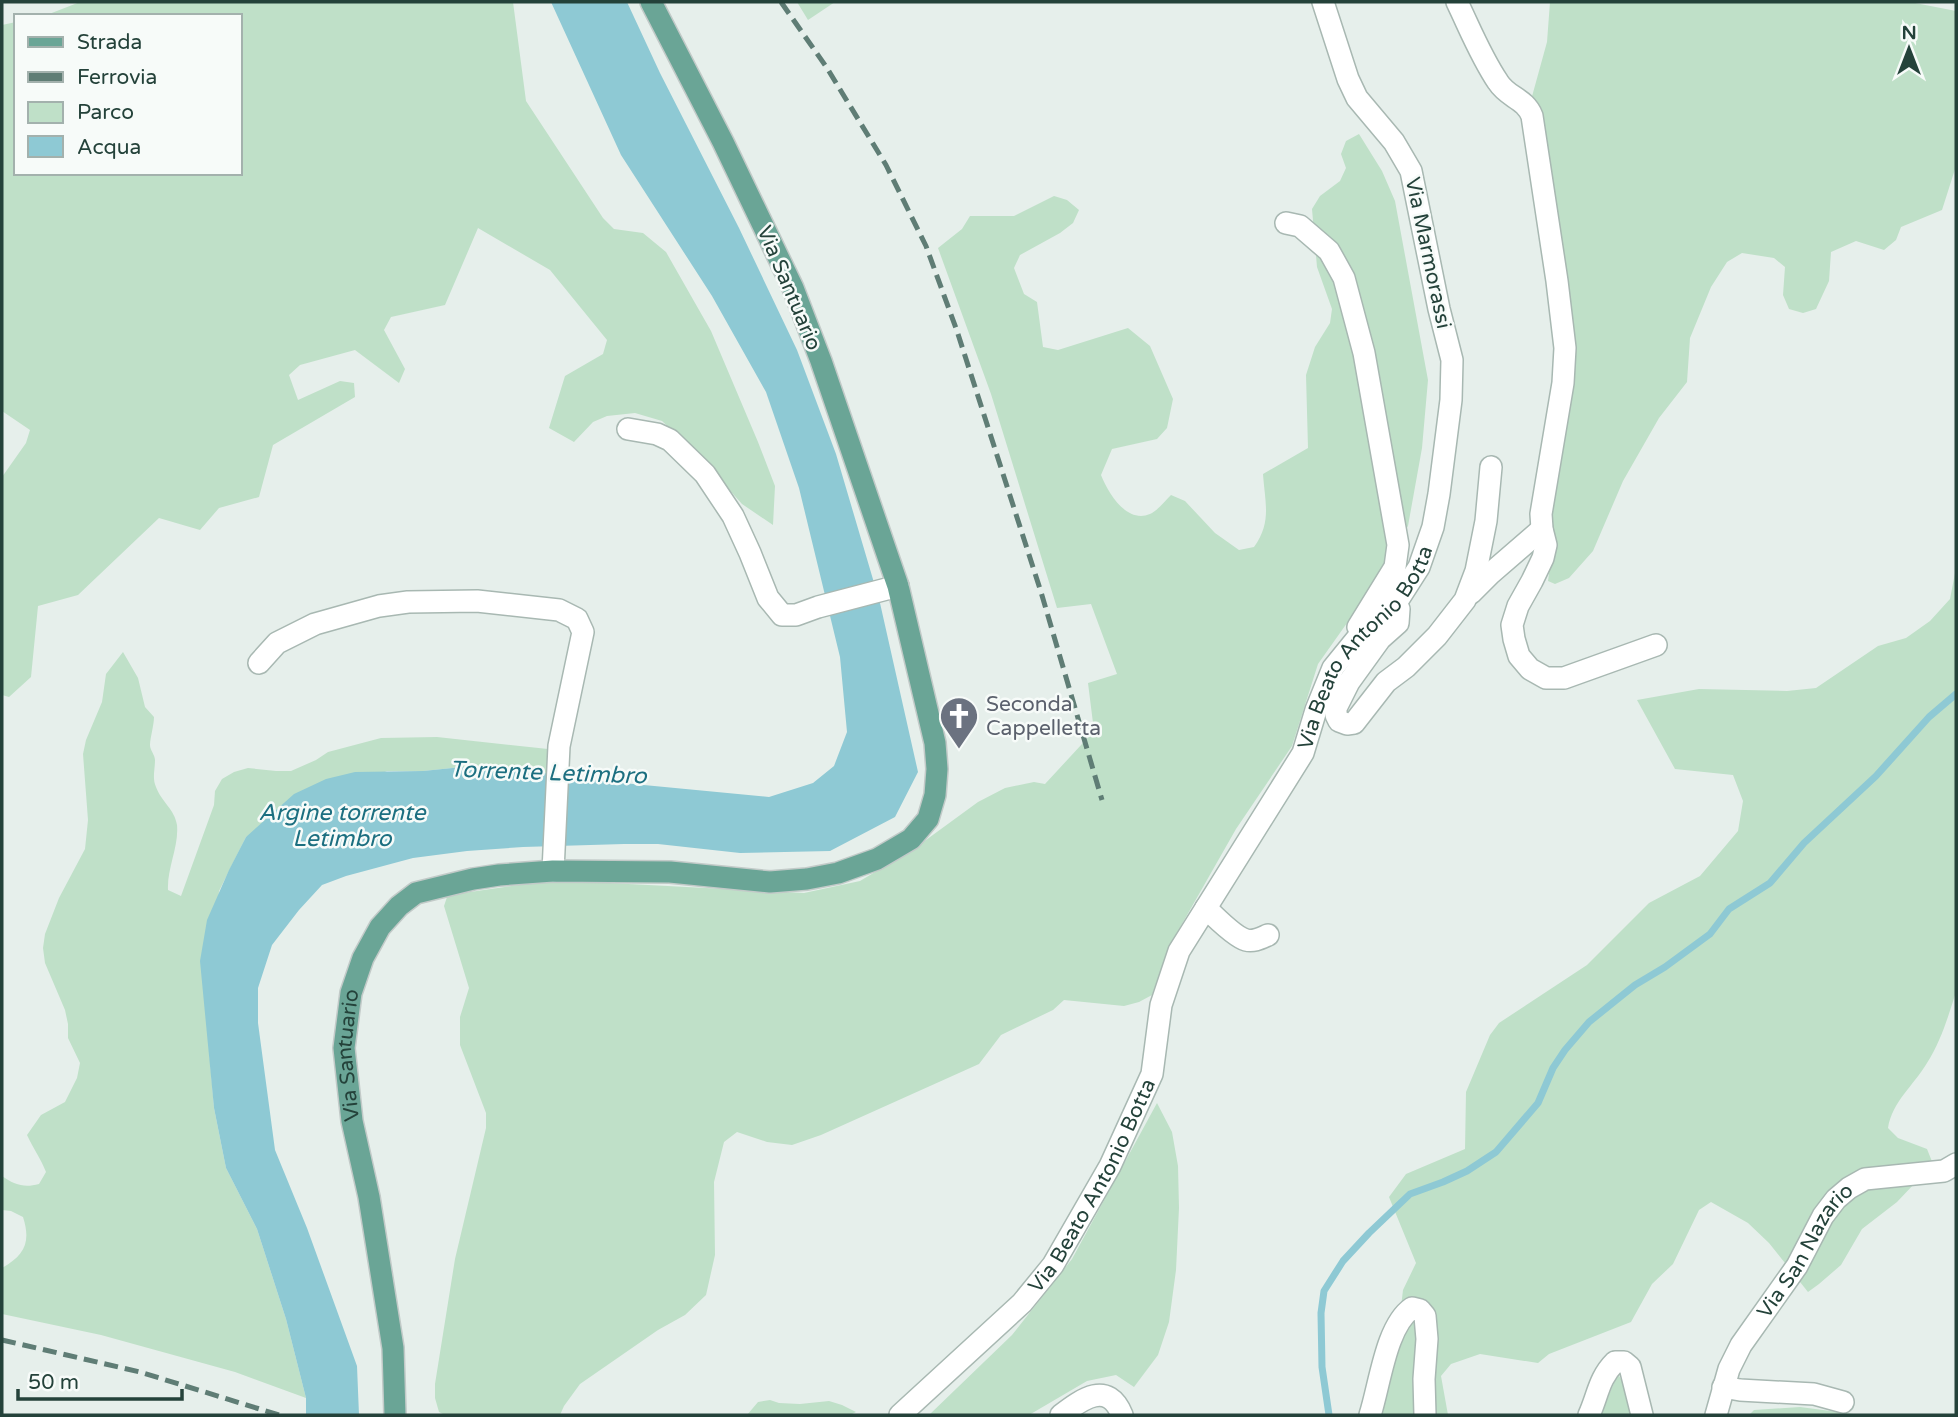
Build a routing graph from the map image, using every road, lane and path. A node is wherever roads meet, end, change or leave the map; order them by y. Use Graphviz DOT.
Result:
graph roads {
  1 [pos="651,2"];
  2 [pos="1323,2"];
  3 [pos="1457,2"];
  4 [pos="1286,223"];
  5 [pos="1452,360"];
  6 [pos="628,429"];
  7 [pos="1491,467"];
  8 [pos="1542,529"];
  9 [pos="892,587"];
  10 [pos="1465,600"];
  11 [pos="1396,603"];
  12 [pos="1359,636"];
  13 [pos="1656,645"];
  14 [pos="259,663"];
  15 [pos="553,862"];
  16 [pos="1206,908"];
  17 [pos="1268,935"];
  18 [pos="1956,1164"];
  19 [pos="1723,1387"];
  20 [pos="1843,1402"];
  21 [pos="395,1415"];
  22 [pos="900,1415"];
  23 [pos="1061,1415"];
  24 [pos="1122,1415"];
  25 [pos="1370,1415"];
  26 [pos="1424,1415"];
  27 [pos="1589,1415"];
  28 [pos="1642,1415"];
  29 [pos="1716,1415"];
  1 -- 9 [label="main road, Via Santuario"];
  2 -- 5 [label="street, Via Marmorassi"];
  3 -- 8 [label="street"];
  4 -- 12 [label="street"];
  5 -- 11 [label="street, Via Beato Antonio Botta"];
  6 -- 9 [label="street"];
  7 -- 10 [label="street"];
  8 -- 10 [label="street"];
  8 -- 13 [label="street"];
  9 -- 15 [label="main road, Via Santuario"];
  10 -- 11 [label="street"];
  11 -- 12 [label="street, Via Beato Antonio Botta"];
  12 -- 16 [label="street, Via Beato Antonio Botta"];
  14 -- 15 [label="street"];
  15 -- 21 [label="main road, Via Santuario"];
  16 -- 17 [label="street"];
  16 -- 22 [label="street, Via Beato Antonio Botta"];
  18 -- 19 [label="street, Via San Nazario"];
  19 -- 20 [label="street"];
  19 -- 29 [label="street, Via San Nazario"];
  23 -- 24 [label="street"];
  25 -- 26 [label="street"];
  27 -- 28 [label="street"];
}
